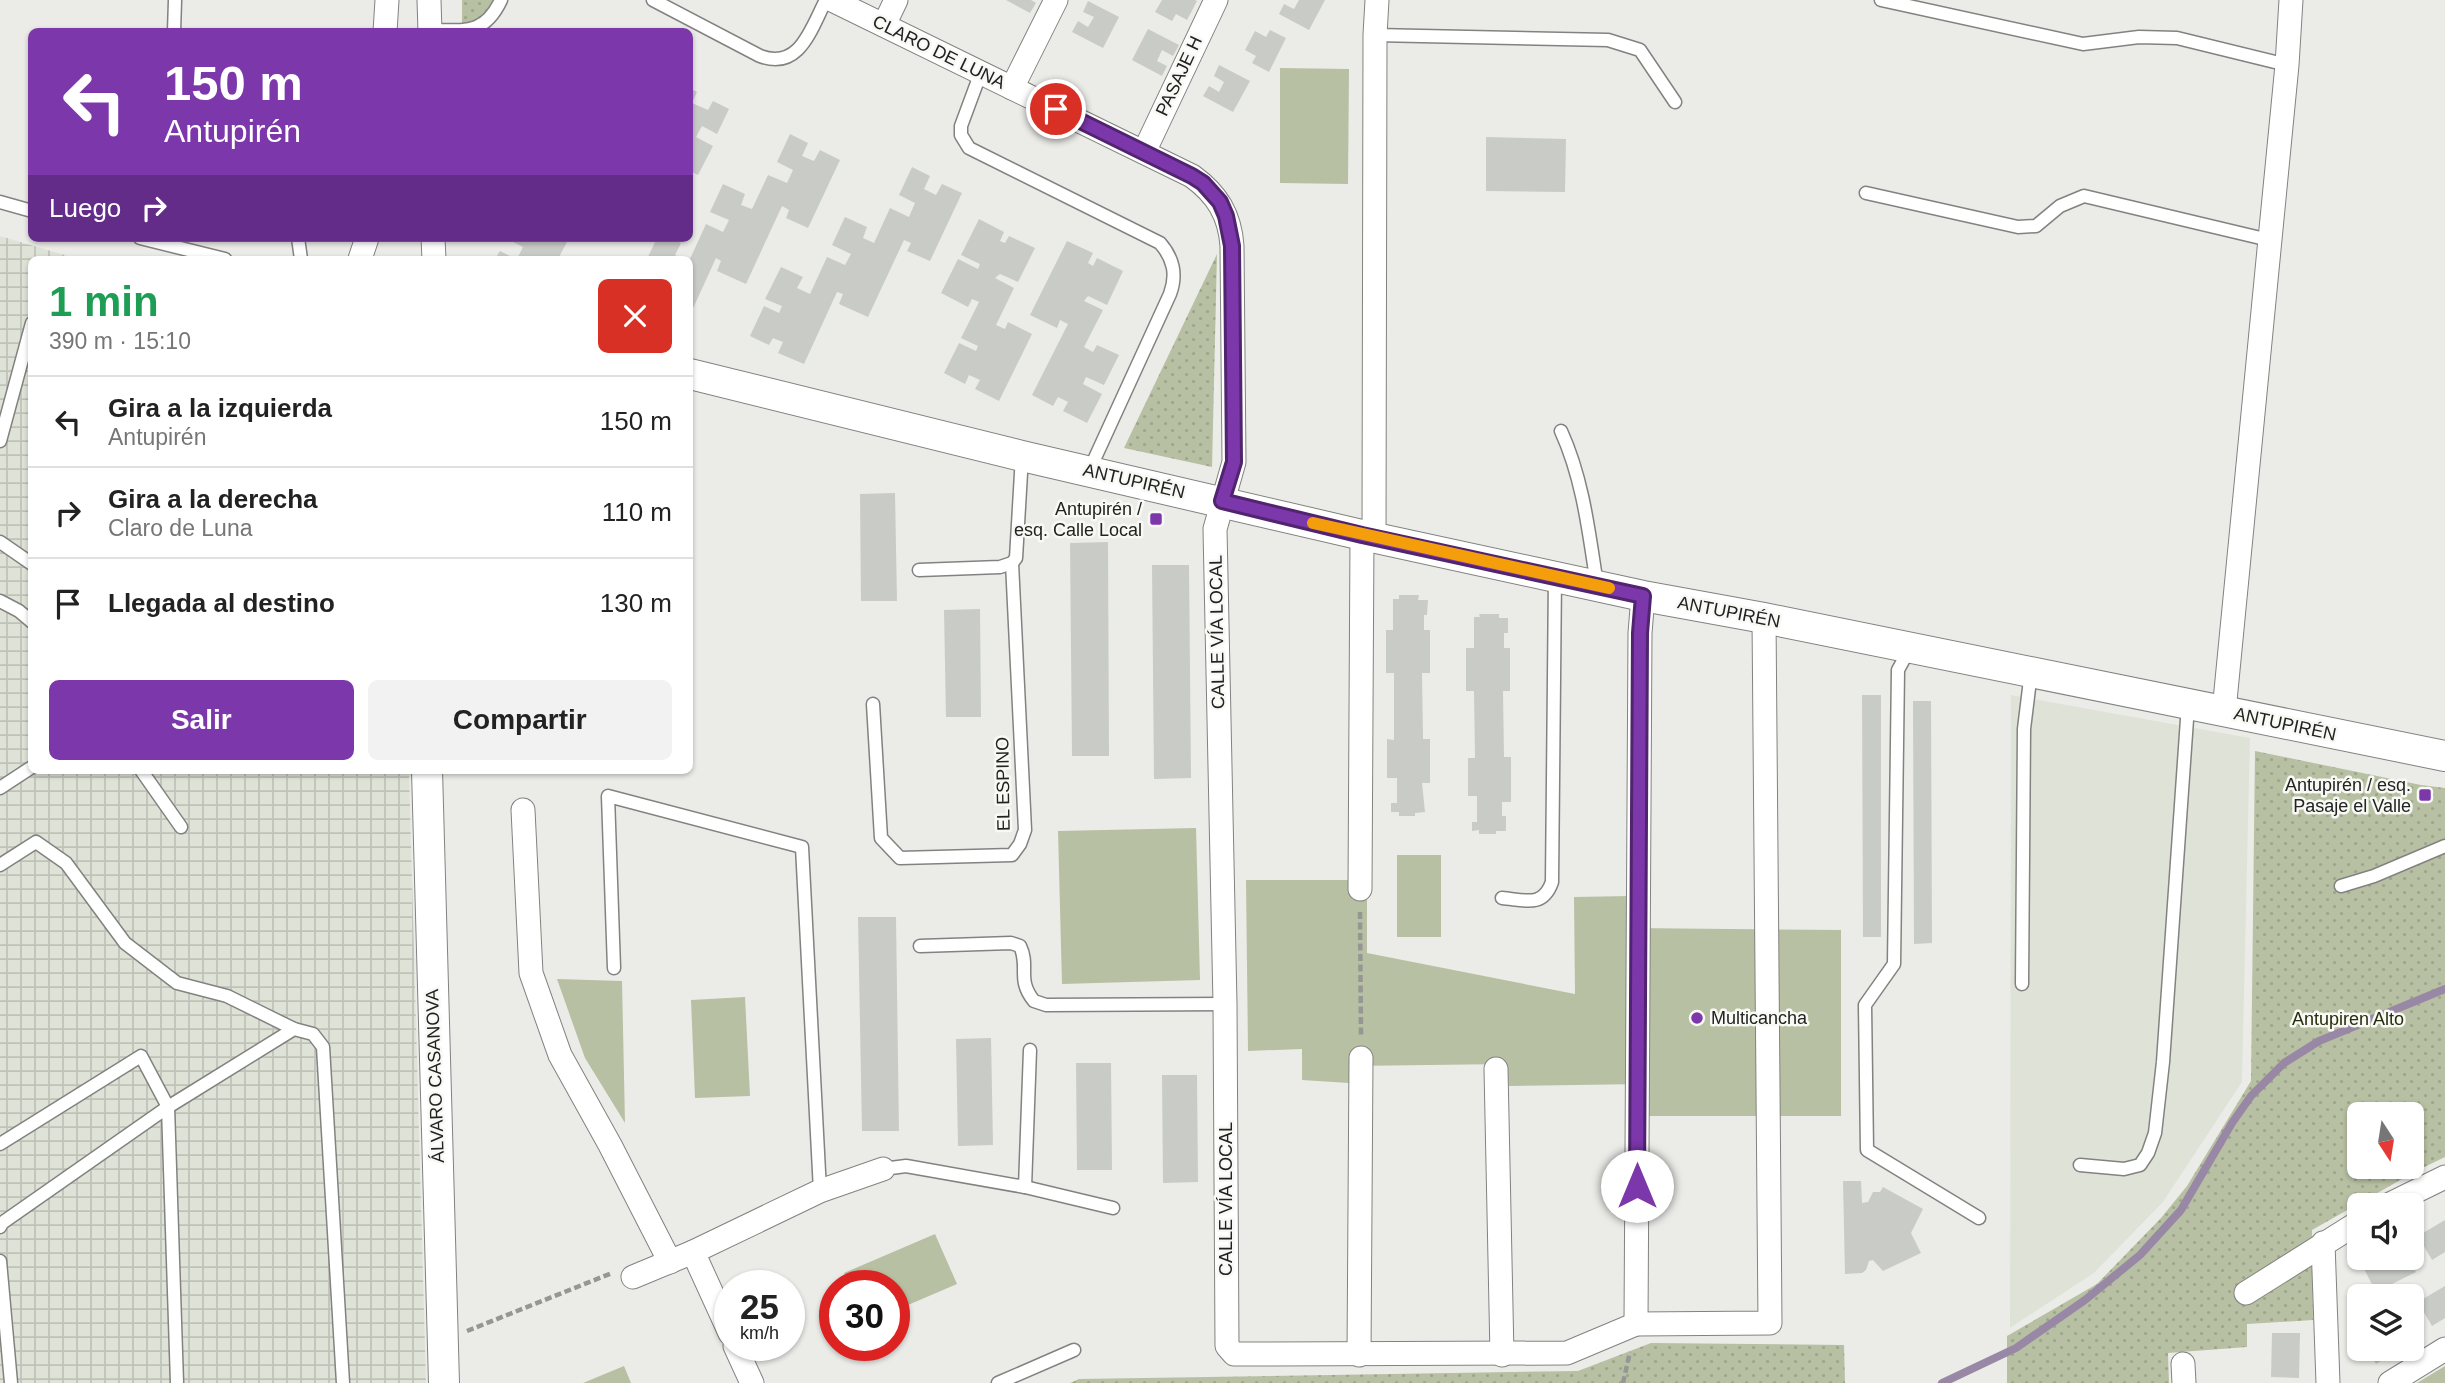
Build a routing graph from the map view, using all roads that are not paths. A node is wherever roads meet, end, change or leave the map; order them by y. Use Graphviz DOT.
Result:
graph roads {
  1 [pos="175,0"];
  2 [pos="387,0"];
  3 [pos="429,0"];
  4 [pos="501,0"];
  5 [pos="653,0"];
  6 [pos="826,0"];
  7 [pos="832,0"];
  8 [pos="896,0"];
  9 [pos="1056,0"];
  10 [pos="1216,0"];
  11 [pos="1377,0"];
  12 [pos="1881,0"];
  13 [pos="2291,0"];
  14 [pos="884,25"];
  15 [pos="174,28"];
  16 [pos="385,28"];
  17 [pos="430,28"];
  18 [pos="476,28"];
  19 [pos="1375,35"];
  20 [pos="2287,65"];
  21 [pos="981,72"];
  22 [pos="1012,88"];
  23 [pos="1675,102"];
  24 [pos="1144,152"];
  25 [pos="1866,193"];
  26 [pos="0,202"];
  27 [pos="28,210"];
  28 [pos="2269,240"];
  29 [pos="155,242"];
  30 [pos="213,256"];
  31 [pos="28,338"];
  32 [pos="693,375"];
  33 [pos="1561,431"];
  34 [pos="0,441"];
  35 [pos="1022,456"];
  36 [pos="1089,471"];
  37 [pos="1222,501"];
  38 [pos="1368,536"];
  39 [pos="0,541"];
  40 [pos="28,562"];
  41 [pos="1012,563"];
  42 [pos="919,570"];
  43 [pos="1555,576"];
  44 [pos="1597,585"];
  45 [pos="1643,596"];
  46 [pos="0,601"];
  47 [pos="1764,618"];
  48 [pos="28,619"];
  49 [pos="1910,648"];
  50 [pos="2031,672"];
  51 [pos="873,704"];
  52 [pos="2188,705"];
  53 [pos="2224,711"];
  54 [pos="2445,756"];
  55 [pos="28,770"];
  56 [pos="144,774"];
  57 [pos="427,774"];
  58 [pos="0,788"];
  59 [pos="523,810"];
  60 [pos="181,827"];
  61 [pos="2445,846"];
  62 [pos="0,865"];
  63 [pos="2341,886"];
  64 [pos="1360,889"];
  65 [pos="1502,898"];
  66 [pos="920,946"];
  67 [pos="614,968"];
  68 [pos="2022,984"];
  69 [pos="1224,1004"];
  70 [pos="294,1030"];
  71 [pos="1030,1050"];
  72 [pos="1361,1058"];
  73 [pos="1496,1069"];
  74 [pos="168,1107"];
  75 [pos="0,1144"];
  76 [pos="2080,1165"];
  77 [pos="883,1169"];
  78 [pos="2445,1177"];
  79 [pos="1025,1187"];
  80 [pos="820,1191"];
  81 [pos="2412,1193"];
  82 [pos="1113,1208"];
  83 [pos="1979,1218"];
  84 [pos="0,1227"];
  85 [pos="2347,1229"];
  86 [pos="2323,1243"];
  87 [pos="693,1252"];
  88 [pos="0,1261"];
  89 [pos="670,1262"];
  90 [pos="633,1277"];
  91 [pos="2246,1293"];
  92 [pos="714,1298"];
  93 [pos="1636,1324"];
  94 [pos="2445,1349"];
  95 [pos="1074,1350"];
  96 [pos="1359,1355"];
  97 [pos="1502,1355"];
  98 [pos="742,1361"];
  99 [pos="12,1383"];
  100 [pos="177,1383"];
  101 [pos="343,1383"];
  102 [pos="444,1383"];
  103 [pos="752,1383"];
  104 [pos="998,1383"];
  105 [pos="2328,1383"];
  106 [pos="2390,1383"];
  1 -- 15 [label="lane"];
  2 -- 16 [label="street"];
  3 -- 17 [label="street"];
  4 -- 18 [label="lane"];
  5 -- 6 [label="lane"];
  7 -- 14 [label="street, CLARO DE LUNA"];
  8 -- 14 [label="street"];
  9 -- 22 [label="street"];
  10 -- 24 [label="street, PASAJE H"];
  11 -- 19 [label="street"];
  12 -- 20 [label="lane"];
  13 -- 20 [label="street"];
  14 -- 21 [label="street, CLARO DE LUNA"];
  19 -- 23 [label="lane"];
  19 -- 38 [label="street"];
  20 -- 28 [label="street"];
  21 -- 22 [label="street, CLARO DE LUNA"];
  21 -- 36 [label="lane"];
  22 -- 24 [label="street, CLARO DE LUNA"];
  24 -- 37 [label="street, CLARO DE LUNA"];
  25 -- 28 [label="lane"];
  26 -- 27 [label="lane"];
  28 -- 53 [label="street"];
  29 -- 30 [label="lane"];
  31 -- 34 [label="lane"];
  32 -- 35 [label="street, ANTUPIRÉN"];
  33 -- 44 [label="lane"];
  35 -- 36 [label="street, ANTUPIRÉN"];
  35 -- 41 [label="lane, EL ESPINO"];
  36 -- 37 [label="street, ANTUPIRÉN"];
  37 -- 38 [label="street, ANTUPIRÉN"];
  37 -- 69 [label="street, CALLE VÍA LOCAL"];
  38 -- 43 [label="street, ANTUPIRÉN"];
  38 -- 64 [label="street"];
  39 -- 40 [label="lane"];
  41 -- 42 [label="lane"];
  41 -- 51 [label="lane, EL ESPINO"];
  43 -- 44 [label="street, ANTUPIRÉN"];
  43 -- 65 [label="lane"];
  44 -- 45 [label="street, ANTUPIRÉN"];
  45 -- 47 [label="street, ANTUPIRÉN"];
  45 -- 93 [label="street"];
  46 -- 48 [label="lane"];
  47 -- 49 [label="street, ANTUPIRÉN"];
  47 -- 93 [label="street, CALLE VÍA LOCAL"];
  49 -- 50 [label="street, ANTUPIRÉN"];
  49 -- 83 [label="lane"];
  50 -- 52 [label="street, ANTUPIRÉN"];
  50 -- 68 [label="lane"];
  52 -- 53 [label="street, ANTUPIRÉN"];
  52 -- 76 [label="lane"];
  53 -- 54 [label="street, ANTUPIRÉN"];
  55 -- 58 [label="lane"];
  56 -- 60 [label="lane"];
  57 -- 102 [label="street, ÁLVARO CASANOVA"];
  59 -- 89 [label="street"];
  61 -- 63 [label="lane"];
  62 -- 70 [label="lane"];
  66 -- 69 [label="lane"];
  67 -- 80 [label="lane"];
  69 -- 96 [label="street, CALLE VÍA LOCAL"];
  70 -- 74 [label="lane"];
  70 -- 101 [label="lane"];
  71 -- 79 [label="lane"];
  72 -- 96 [label="street"];
  73 -- 97 [label="street"];
  74 -- 75 [label="lane"];
  74 -- 84 [label="lane"];
  74 -- 100 [label="lane"];
  77 -- 79 [label="lane"];
  77 -- 80 [label="street"];
  78 -- 81 [label="street"];
  79 -- 82 [label="lane"];
  80 -- 87 [label="street"];
  85 -- 86 [label="street"];
  86 -- 91 [label="street"];
  86 -- 105 [label="street"];
  87 -- 89 [label="street"];
  87 -- 92 [label="street"];
  88 -- 99 [label="lane"];
  89 -- 90 [label="street"];
  93 -- 97 [label="street, CALLE VÍA LOCAL"];
  94 -- 106 [label="street"];
  95 -- 104 [label="lane"];
  96 -- 97 [label="street, CALLE VÍA LOCAL"];
  98 -- 103 [label="street"];
}
